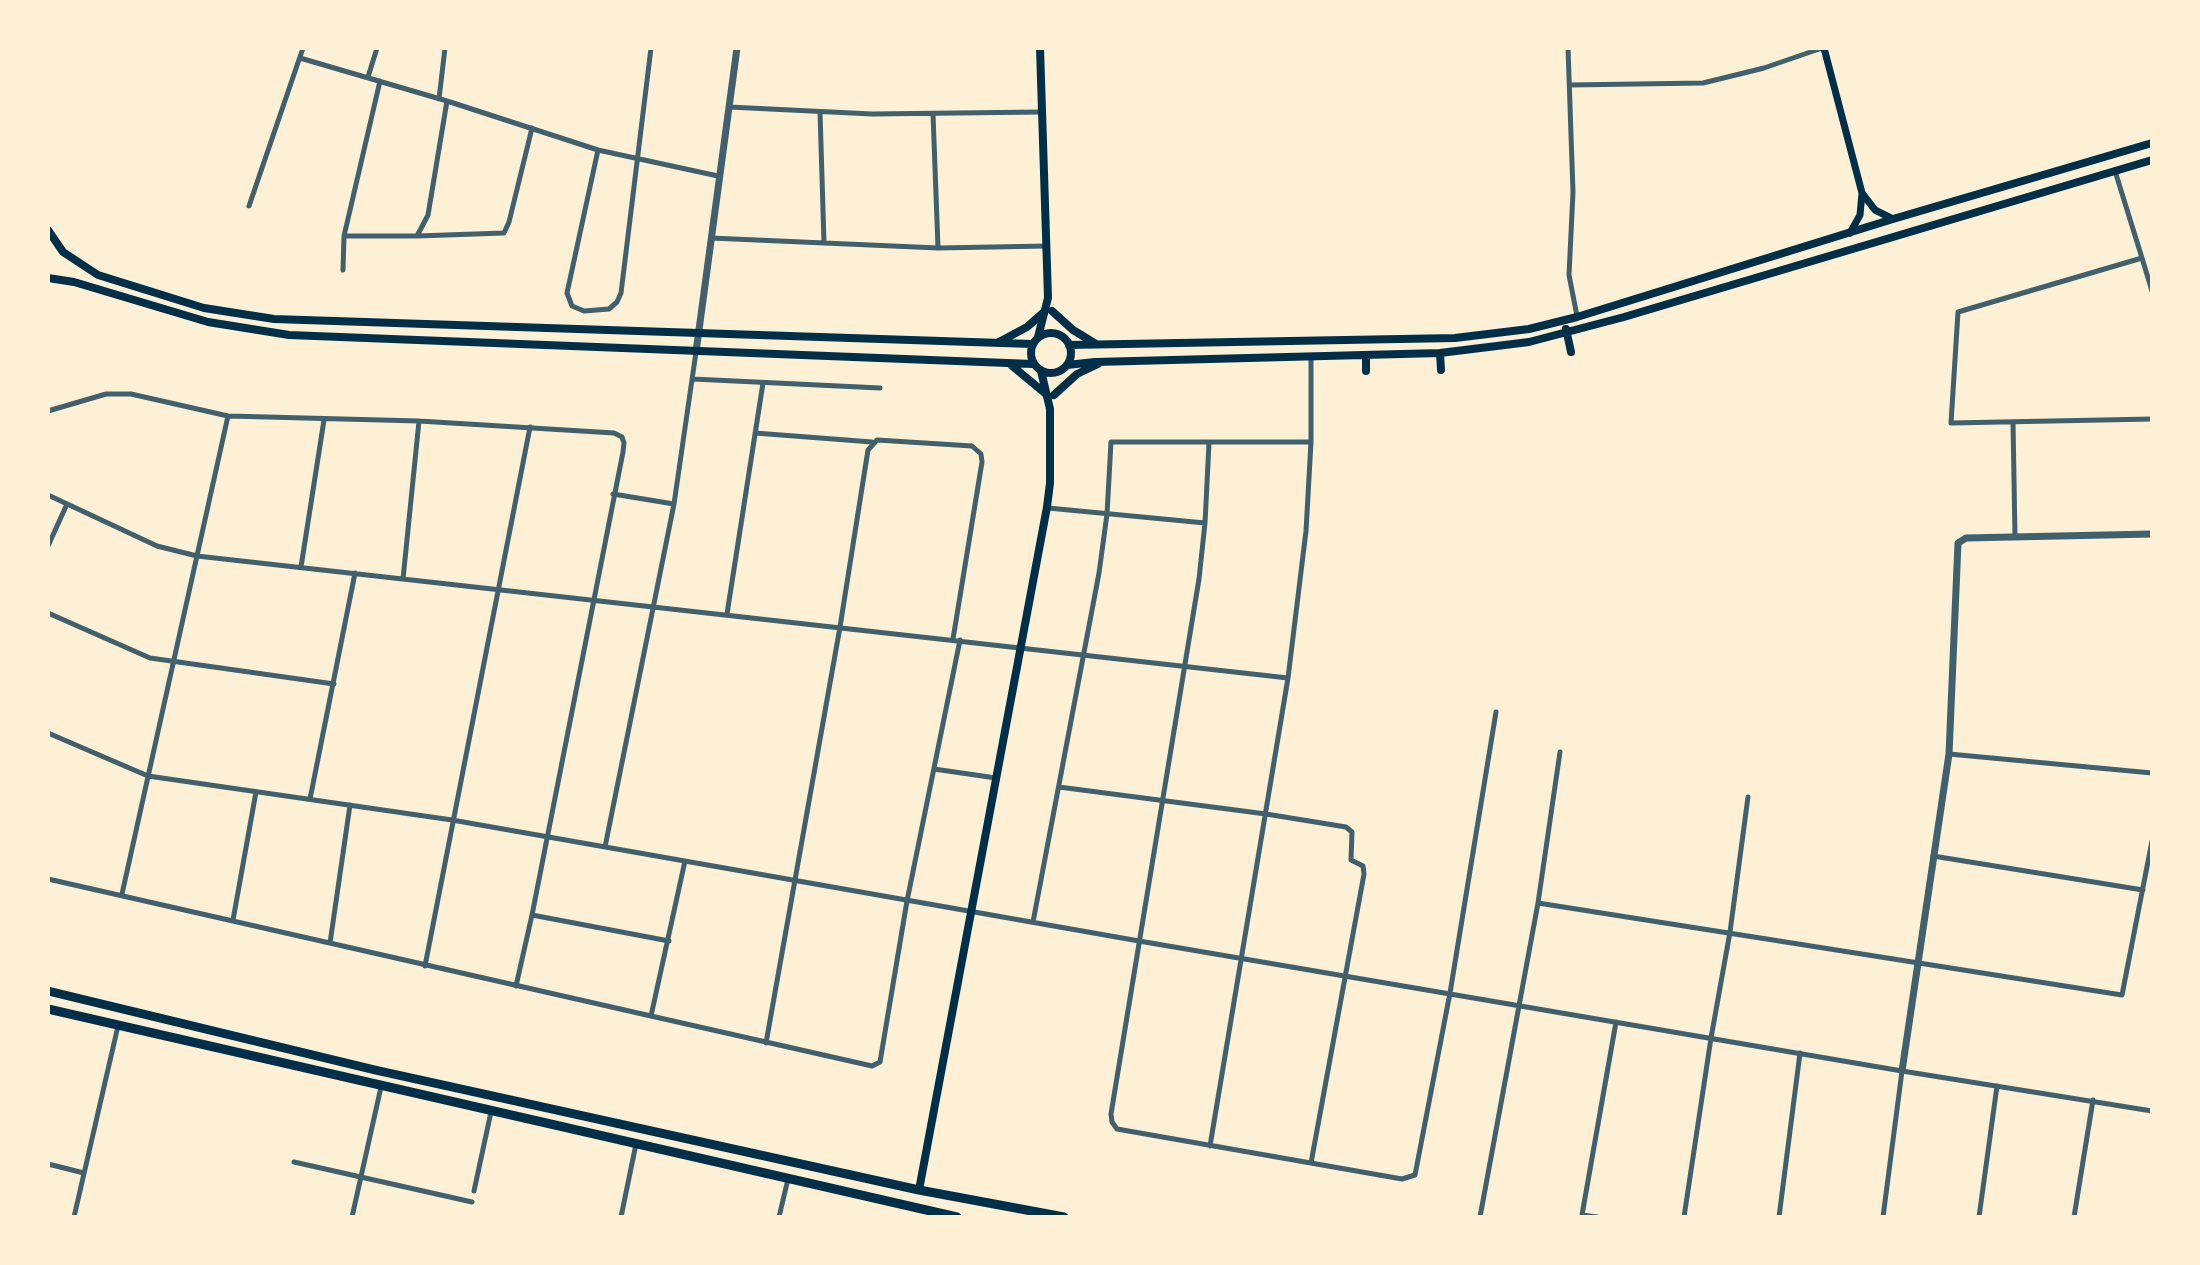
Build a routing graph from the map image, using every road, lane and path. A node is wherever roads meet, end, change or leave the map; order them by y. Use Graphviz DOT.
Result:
graph roads {
  1 [pos="303,48"];
  2 [pos="377,48"];
  3 [pos="445,48"];
  4 [pos="651,48"];
  5 [pos="737,48"];
  6 [pos="1040,48"];
  7 [pos="1568,48"];
  8 [pos="1823,48"];
  9 [pos="300,58"];
  10 [pos="368,77"];
  11 [pos="380,81"];
  12 [pos="1570,85"];
  13 [pos="439,99"];
  14 [pos="447,101"];
  15 [pos="729,107"];
  16 [pos="820,112"];
  17 [pos="1041,112"];
  18 [pos="933,114"];
  19 [pos="532,128"];
  20 [pos="2152,143"];
  21 [pos="598,150"];
  22 [pos="638,160"];
  23 [pos="2152,160"];
  24 [pos="2115,171"];
  25 [pos="718,176"];
  26 [pos="1862,193"];
  27 [pos="249,206"];
  28 [pos="1893,219"];
  29 [pos="48,230"];
  30 [pos="1850,233"];
  31 [pos="344,236"];
  32 [pos="417,236"];
  33 [pos="710,238"];
  34 [pos="824,243"];
  35 [pos="1047,246"];
  36 [pos="938,248"];
  37 [pos="1794,251"];
  38 [pos="2142,258"];
  39 [pos="1798,265"];
  40 [pos="343,270"];
  41 [pos="48,278"];
  42 [pos="2152,291"];
  43 [pos="1048,311"];
  44 [pos="1577,317"];
  45 [pos="1564,320"];
  46 [pos="1567,333"];
  47 [pos="698,334"];
  48 [pos="1061,336"];
  49 [pos="1035,341"];
  50 [pos="997,343"];
  51 [pos="1069,345"];
  52 [pos="1097,345"];
  53 [pos="696,352"];
  54 [pos="1571,352"];
  55 [pos="1440,353"];
  56 [pos="1366,355"];
  57 [pos="1311,356"];
  58 [pos="1106,361"];
  59 [pos="1006,363"];
  60 [pos="1033,364"];
  61 [pos="1067,365"];
  62 [pos="1441,370"];
  63 [pos="1041,371"];
  64 [pos="1366,371"];
  65 [pos="1059,372"];
  66 [pos="693,379"];
  67 [pos="763,383"];
  68 [pos="880,388"];
  69 [pos="1050,395"];
  70 [pos="48,411"];
  71 [pos="228,416"];
  72 [pos="2152,419"];
  73 [pos="324,420"];
  74 [pos="419,421"];
  75 [pos="2013,422"];
  76 [pos="530,427"];
  77 [pos="755,433"];
  78 [pos="873,442"];
  79 [pos="1311,442"];
  80 [pos="1209,443"];
  81 [pos="613,494"];
  82 [pos="48,495"];
  83 [pos="67,504"];
  84 [pos="674,504"];
  85 [pos="1047,507"];
  86 [pos="1107,514"];
  87 [pos="1205,523"];
  88 [pos="2152,534"];
  89 [pos="2015,537"];
  90 [pos="48,546"];
  91 [pos="197,556"];
  92 [pos="301,567"];
  93 [pos="355,573"];
  94 [pos="403,579"];
  95 [pos="498,589"];
  96 [pos="593,600"];
  97 [pos="653,606"];
  98 [pos="48,613"];
  99 [pos="727,614"];
  100 [pos="840,627"];
  101 [pos="957,640"];
  102 [pos="1021,647"];
  103 [pos="1083,654"];
  104 [pos="173,662"];
  105 [pos="1183,667"];
  106 [pos="1288,678"];
  107 [pos="334,684"];
  108 [pos="1496,712"];
  109 [pos="48,733"];
  110 [pos="1560,752"];
  111 [pos="1949,754"];
  112 [pos="934,769"];
  113 [pos="2152,773"];
  114 [pos="148,776"];
  115 [pos="996,778"];
  116 [pos="1059,787"];
  117 [pos="256,792"];
  118 [pos="1748,797"];
  119 [pos="310,799"];
  120 [pos="1162,800"];
  121 [pos="350,805"];
  122 [pos="1266,814"];
  123 [pos="452,820"];
  124 [pos="548,837"];
  125 [pos="2152,841"];
  126 [pos="605,847"];
  127 [pos="1933,856"];
  128 [pos="685,861"];
  129 [pos="48,879"];
  130 [pos="795,881"];
  131 [pos="2143,890"];
  132 [pos="122,894"];
  133 [pos="907,901"];
  134 [pos="1538,903"];
  135 [pos="971,912"];
  136 [pos="532,915"];
  137 [pos="233,920"];
  138 [pos="1033,923"];
  139 [pos="1730,932"];
  140 [pos="669,941"];
  141 [pos="1139,941"];
  142 [pos="330,943"];
  143 [pos="1242,958"];
  144 [pos="1917,963"];
  145 [pos="425,966"];
  146 [pos="1347,976"];
  147 [pos="516,986"];
  148 [pos="48,991"];
  149 [pos="1450,993"];
  150 [pos="1520,1005"];
  151 [pos="48,1009"];
  152 [pos="651,1016"];
  153 [pos="1616,1022"];
  154 [pos="118,1026"];
  155 [pos="1711,1038"];
  156 [pos="766,1043"];
  157 [pos="1800,1053"];
  158 [pos="1902,1071"];
  159 [pos="381,1086"];
  160 [pos="1997,1086"];
  161 [pos="2093,1100"];
  162 [pos="491,1111"];
  163 [pos="2152,1111"];
  164 [pos="636,1144"];
  165 [pos="1210,1146"];
  166 [pos="294,1162"];
  167 [pos="1311,1163"];
  168 [pos="48,1164"];
  169 [pos="84,1173"];
  170 [pos="361,1177"];
  171 [pos="788,1179"];
  172 [pos="919,1190"];
  173 [pos="474,1191"];
  174 [pos="472,1202"];
  175 [pos="74,1217"];
  176 [pos="352,1217"];
  177 [pos="621,1217"];
  178 [pos="779,1217"];
  179 [pos="957,1217"];
  180 [pos="1064,1217"];
  181 [pos="1480,1217"];
  182 [pos="1597,1217"];
  183 [pos="1684,1217"];
  184 [pos="1779,1217"];
  185 [pos="1883,1217"];
  186 [pos="1979,1217"];
  187 [pos="2074,1217"];
  1 -- 9 [label="street"];
  2 -- 10 [label="street"];
  3 -- 13 [label="street"];
  4 -- 22 [label="street"];
  5 -- 15 [label="street"];
  6 -- 17 [label="main road"];
  7 -- 12 [label="street"];
  8 -- 12 [label="street"];
  8 -- 26 [label="main road"];
  9 -- 10 [label="street"];
  9 -- 27 [label="street"];
  10 -- 11 [label="street"];
  11 -- 13 [label="street"];
  11 -- 31 [label="street"];
  12 -- 44 [label="street"];
  13 -- 14 [label="street"];
  14 -- 19 [label="street"];
  14 -- 32 [label="street"];
  15 -- 16 [label="street"];
  15 -- 25 [label="street"];
  16 -- 18 [label="street"];
  16 -- 34 [label="street"];
  17 -- 18 [label="street"];
  17 -- 35 [label="main road"];
  18 -- 36 [label="street"];
  19 -- 21 [label="street"];
  19 -- 32 [label="street"];
  20 -- 28 [label="main road"];
  21 -- 22 [label="street"];
  21 -- 22 [label="street"];
  22 -- 25 [label="street"];
  23 -- 24 [label="main road"];
  24 -- 38 [label="street"];
  24 -- 39 [label="main road"];
  25 -- 33 [label="street"];
  26 -- 28 [label="main road"];
  26 -- 30 [label="main road"];
  28 -- 30 [label="main road"];
  29 -- 47 [label="main road"];
  30 -- 37 [label="main road"];
  31 -- 32 [label="street"];
  31 -- 40 [label="street"];
  33 -- 34 [label="street"];
  33 -- 47 [label="street"];
  34 -- 36 [label="street"];
  35 -- 36 [label="street"];
  35 -- 43 [label="main road"];
  37 -- 39 [label="main road"];
  37 -- 44 [label="main road"];
  38 -- 42 [label="street"];
  38 -- 75 [label="street"];
  39 -- 46 [label="main road"];
  41 -- 53 [label="main road"];
  43 -- 48 [label="main road"];
  43 -- 49 [label="main road"];
  43 -- 50 [label="main road"];
  43 -- 52 [label="main road"];
  44 -- 45 [label="main road"];
  45 -- 46 [label="main road"];
  45 -- 52 [label="main road"];
  46 -- 54 [label="main road"];
  46 -- 55 [label="main road"];
  47 -- 50 [label="main road"];
  47 -- 53 [label="street"];
  48 -- 49 [label="main road"];
  48 -- 51 [label="main road"];
  49 -- 50 [label="main road"];
  49 -- 60 [label="main road"];
  51 -- 52 [label="main road"];
  51 -- 61 [label="main road"];
  53 -- 59 [label="main road"];
  53 -- 66 [label="street"];
  55 -- 56 [label="main road"];
  55 -- 62 [label="main road"];
  56 -- 57 [label="main road"];
  56 -- 64 [label="main road"];
  57 -- 58 [label="main road"];
  57 -- 79 [label="street"];
  58 -- 61 [label="main road"];
  58 -- 69 [label="main road"];
  59 -- 60 [label="main road"];
  59 -- 69 [label="main road"];
  60 -- 63 [label="main road"];
  61 -- 65 [label="main road"];
  63 -- 65 [label="main road"];
  63 -- 69 [label="main road"];
  65 -- 69 [label="main road"];
  66 -- 67 [label="street"];
  66 -- 84 [label="street"];
  67 -- 68 [label="street"];
  67 -- 77 [label="street"];
  69 -- 85 [label="main road"];
  70 -- 71 [label="street"];
  71 -- 73 [label="street"];
  71 -- 91 [label="street"];
  72 -- 75 [label="street"];
  73 -- 74 [label="street"];
  73 -- 92 [label="street"];
  74 -- 76 [label="street"];
  74 -- 94 [label="street"];
  75 -- 89 [label="street"];
  76 -- 81 [label="street"];
  76 -- 95 [label="street"];
  77 -- 78 [label="street"];
  77 -- 99 [label="street"];
  78 -- 100 [label="street"];
  78 -- 101 [label="street"];
  79 -- 80 [label="street"];
  79 -- 106 [label="street"];
  80 -- 86 [label="street"];
  80 -- 87 [label="street"];
  81 -- 84 [label="street"];
  81 -- 96 [label="street"];
  82 -- 83 [label="street"];
  83 -- 90 [label="street"];
  83 -- 91 [label="street"];
  84 -- 97 [label="street"];
  85 -- 86 [label="street"];
  85 -- 102 [label="main road"];
  86 -- 87 [label="street"];
  86 -- 103 [label="street"];
  87 -- 105 [label="street"];
  88 -- 89 [label="street"];
  89 -- 111 [label="street"];
  91 -- 92 [label="street"];
  91 -- 104 [label="street"];
  92 -- 93 [label="street"];
  93 -- 94 [label="street"];
  93 -- 107 [label="street"];
  94 -- 95 [label="street"];
  95 -- 96 [label="street"];
  95 -- 123 [label="street"];
  96 -- 97 [label="street"];
  96 -- 124 [label="street"];
  97 -- 99 [label="street"];
  97 -- 126 [label="street"];
  98 -- 104 [label="street"];
  99 -- 100 [label="street"];
  100 -- 101 [label="street"];
  100 -- 130 [label="street"];
  101 -- 102 [label="street"];
  101 -- 112 [label="street"];
  102 -- 103 [label="street"];
  102 -- 115 [label="main road"];
  103 -- 105 [label="street"];
  103 -- 116 [label="street"];
  104 -- 107 [label="street"];
  104 -- 114 [label="street"];
  105 -- 106 [label="street"];
  105 -- 120 [label="street"];
  106 -- 122 [label="street"];
  107 -- 119 [label="street"];
  108 -- 149 [label="street"];
  109 -- 114 [label="street"];
  110 -- 134 [label="street"];
  111 -- 113 [label="street"];
  111 -- 127 [label="street"];
  112 -- 115 [label="street"];
  112 -- 133 [label="street"];
  114 -- 117 [label="street"];
  114 -- 132 [label="street"];
  115 -- 135 [label="main road"];
  116 -- 120 [label="street"];
  116 -- 138 [label="street"];
  117 -- 119 [label="street"];
  117 -- 137 [label="street"];
  118 -- 139 [label="street"];
  119 -- 121 [label="street"];
  120 -- 122 [label="street"];
  120 -- 141 [label="street"];
  121 -- 123 [label="street"];
  121 -- 142 [label="street"];
  122 -- 143 [label="street"];
  122 -- 146 [label="street"];
  123 -- 124 [label="street"];
  123 -- 145 [label="street"];
  124 -- 126 [label="street"];
  124 -- 136 [label="street"];
  125 -- 131 [label="street"];
  126 -- 128 [label="street"];
  127 -- 131 [label="street"];
  127 -- 144 [label="street"];
  128 -- 130 [label="street"];
  128 -- 140 [label="street"];
  129 -- 132 [label="street"];
  130 -- 133 [label="street"];
  130 -- 156 [label="street"];
  131 -- 144 [label="street"];
  132 -- 137 [label="street"];
  133 -- 135 [label="street"];
  133 -- 156 [label="street"];
  134 -- 139 [label="street"];
  134 -- 150 [label="street"];
  135 -- 138 [label="street"];
  135 -- 172 [label="main road"];
  136 -- 140 [label="street"];
  136 -- 147 [label="street"];
  137 -- 142 [label="street"];
  138 -- 141 [label="street"];
  139 -- 144 [label="street"];
  139 -- 155 [label="street"];
  140 -- 152 [label="street"];
  141 -- 143 [label="street"];
  141 -- 165 [label="street"];
  142 -- 145 [label="street"];
  143 -- 146 [label="street"];
  143 -- 165 [label="street"];
  144 -- 158 [label="street"];
  145 -- 147 [label="street"];
  146 -- 149 [label="street"];
  146 -- 167 [label="street"];
  147 -- 152 [label="street"];
  148 -- 172 [label="highway"];
  149 -- 150 [label="street"];
  149 -- 167 [label="street"];
  150 -- 153 [label="street"];
  150 -- 181 [label="street"];
  151 -- 154 [label="highway"];
  152 -- 156 [label="street"];
  153 -- 155 [label="street"];
  153 -- 182 [label="street"];
  154 -- 159 [label="highway"];
  154 -- 169 [label="street"];
  155 -- 157 [label="street"];
  155 -- 183 [label="street"];
  157 -- 158 [label="street"];
  157 -- 184 [label="street"];
  158 -- 160 [label="street"];
  158 -- 185 [label="street"];
  159 -- 162 [label="highway"];
  159 -- 170 [label="street"];
  160 -- 161 [label="street"];
  160 -- 186 [label="street"];
  161 -- 163 [label="street"];
  161 -- 187 [label="street"];
  162 -- 164 [label="highway"];
  162 -- 173 [label="street"];
  164 -- 171 [label="highway"];
  164 -- 177 [label="street"];
  165 -- 167 [label="street"];
  166 -- 170 [label="street"];
  168 -- 169 [label="street"];
  169 -- 175 [label="street"];
  170 -- 174 [label="street"];
  170 -- 176 [label="street"];
  171 -- 178 [label="street"];
  171 -- 179 [label="highway"];
  172 -- 180 [label="highway"];
}
